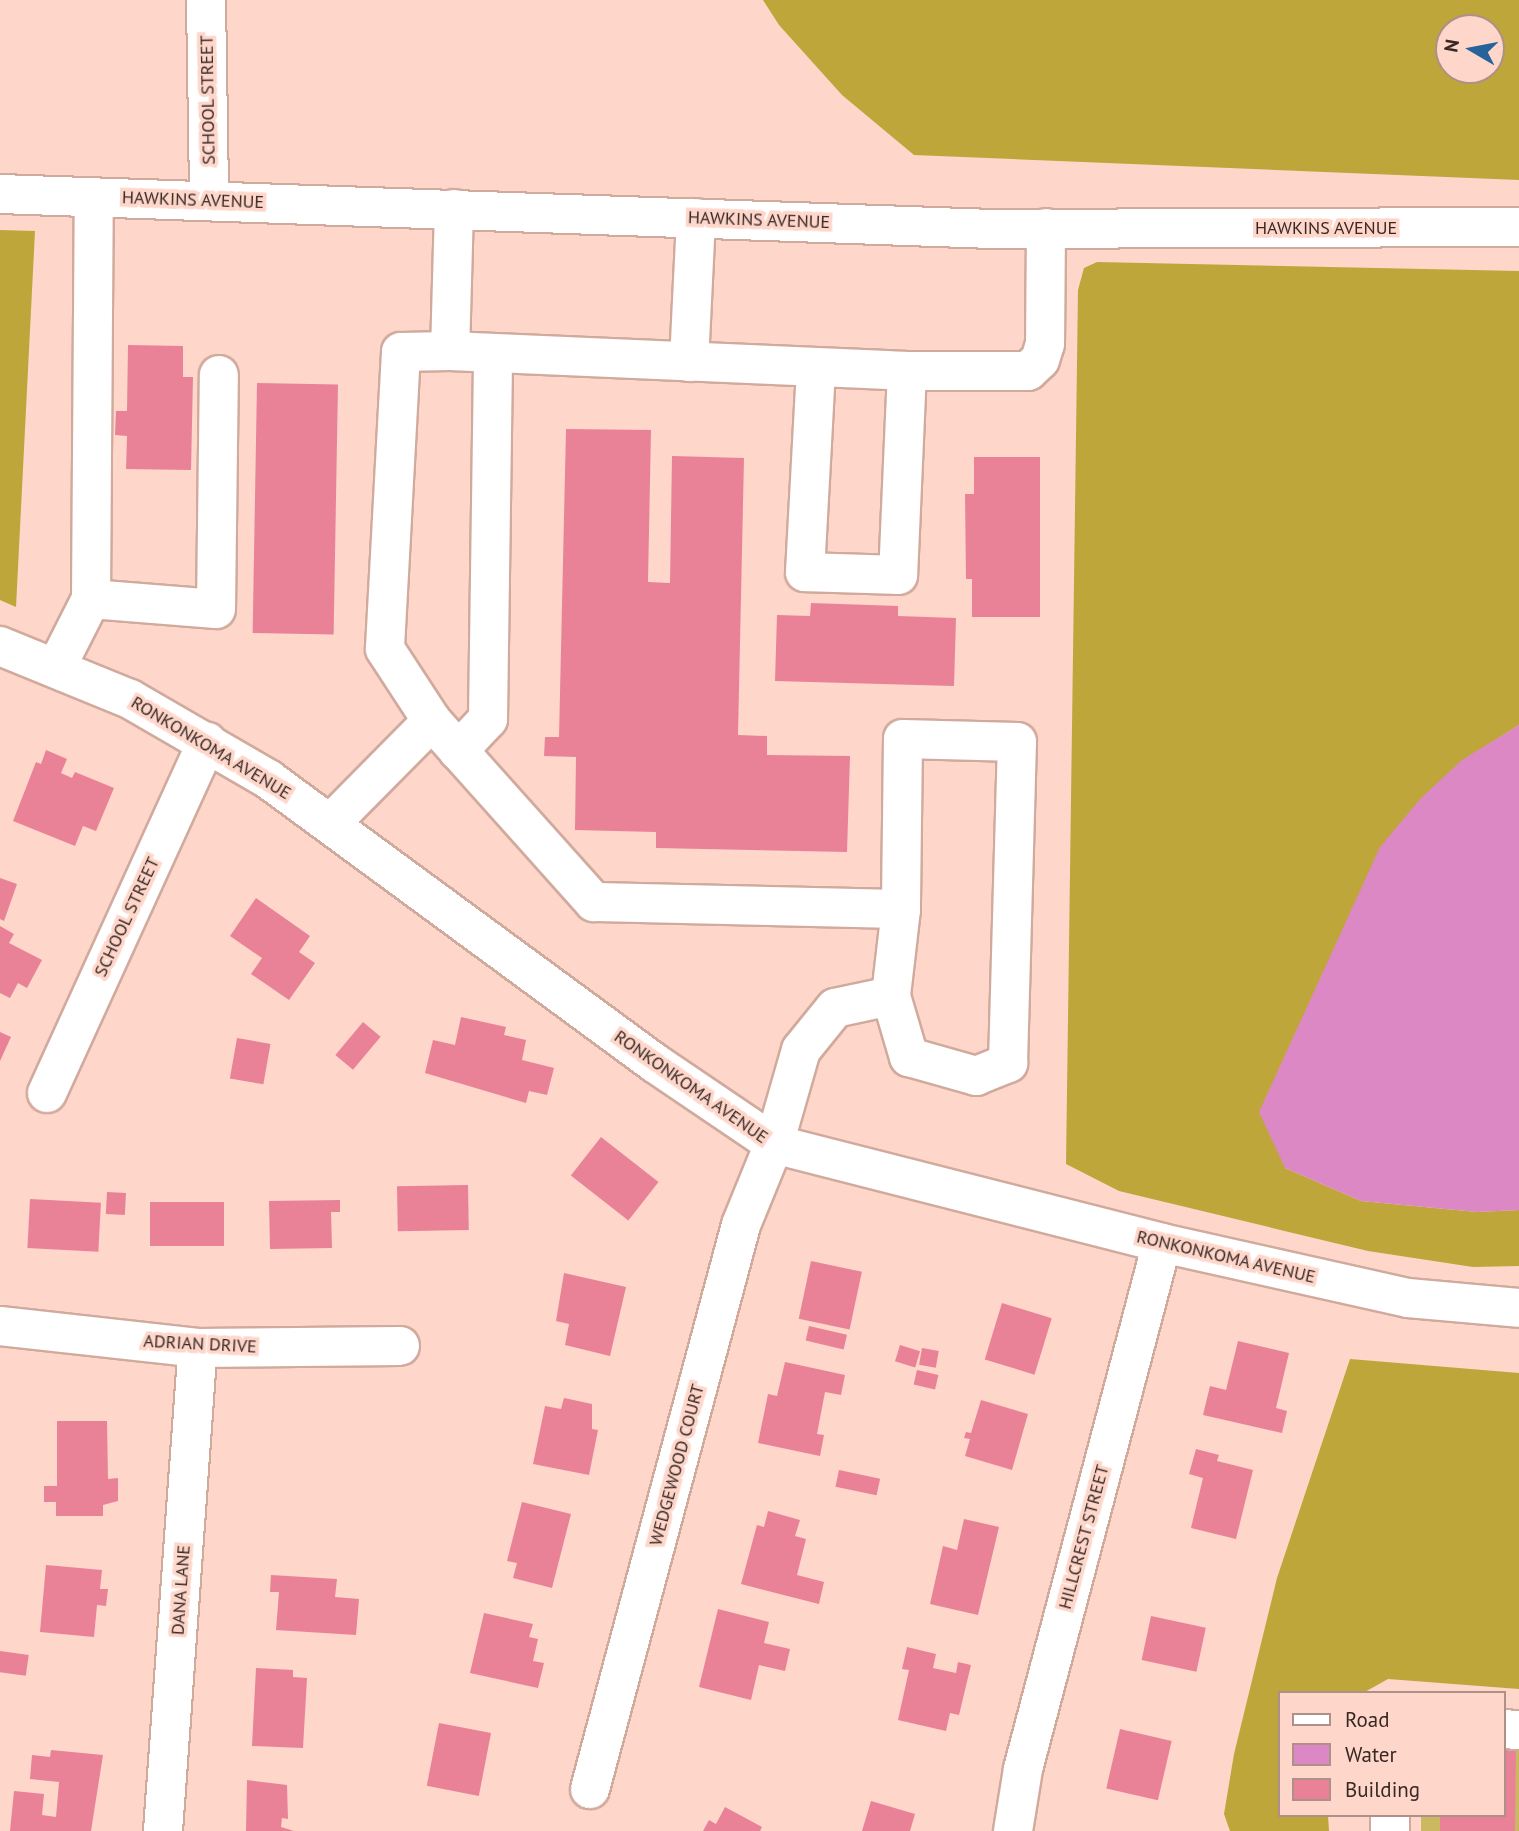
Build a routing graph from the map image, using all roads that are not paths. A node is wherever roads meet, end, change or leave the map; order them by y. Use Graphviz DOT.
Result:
graph roads {
  1 [pos="206,0"];
  2 [pos="0,194"];
  3 [pos="94,197"];
  4 [pos="209,201"];
  5 [pos="454,209"];
  6 [pos="696,218"];
  7 [pos="1519,227"];
  8 [pos="1046,228"];
  9 [pos="450,351"];
  10 [pos="493,354"];
  11 [pos="689,362"];
  12 [pos="816,368"];
  13 [pos="907,371"];
  14 [pos="219,375"];
  15 [pos="91,599"];
  16 [pos="0,646"];
  17 [pos="56,668"];
  18 [pos="432,722"];
  19 [pos="207,742"];
  20 [pos="458,751"];
  21 [pos="330,824"];
  22 [pos="901,909"];
  23 [pos="891,996"];
  24 [pos="47,1093"];
  25 [pos="774,1144"];
  26 [pos="1162,1243"];
  27 [pos="1519,1308"];
  28 [pos="0,1326"];
  29 [pos="400,1346"];
  30 [pos="198,1348"];
  31 [pos="590,1788"];
  32 [pos="163,1831"];
  33 [pos="1013,1831"];
  1 -- 4 [label="street, SCHOOL STREET"];
  2 -- 3 [label="street, HAWKINS AVENUE"];
  3 -- 4 [label="street, HAWKINS AVENUE"];
  3 -- 15 [label="street"];
  4 -- 5 [label="street, HAWKINS AVENUE"];
  5 -- 6 [label="street, HAWKINS AVENUE"];
  5 -- 9 [label="street"];
  6 -- 8 [label="street, HAWKINS AVENUE"];
  6 -- 11 [label="street"];
  7 -- 8 [label="street, HAWKINS AVENUE"];
  8 -- 13 [label="street"];
  9 -- 10 [label="street"];
  9 -- 18 [label="street"];
  10 -- 11 [label="street"];
  10 -- 20 [label="street"];
  11 -- 12 [label="street"];
  12 -- 13 [label="street"];
  12 -- 13 [label="street"];
  14 -- 15 [label="street"];
  15 -- 17 [label="street"];
  16 -- 17 [label="street, RONKONKOMA AVENUE"];
  17 -- 19 [label="street, RONKONKOMA AVENUE"];
  18 -- 20 [label="street"];
  18 -- 21 [label="street"];
  19 -- 21 [label="street, RONKONKOMA AVENUE"];
  19 -- 24 [label="street, SCHOOL STREET"];
  20 -- 22 [label="street"];
  21 -- 25 [label="street, RONKONKOMA AVENUE"];
  22 -- 23 [label="street"];
  22 -- 23 [label="street"];
  23 -- 25 [label="street, WEDGEWOOD COURT"];
  25 -- 26 [label="street, RONKONKOMA AVENUE"];
  25 -- 31 [label="street, WEDGEWOOD COURT"];
  26 -- 27 [label="street, RONKONKOMA AVENUE"];
  26 -- 33 [label="street, HILLCREST STREET"];
  28 -- 30 [label="street, ADRIAN DRIVE"];
  29 -- 30 [label="street, ADRIAN DRIVE"];
  30 -- 32 [label="street, DANA LANE"];
}
